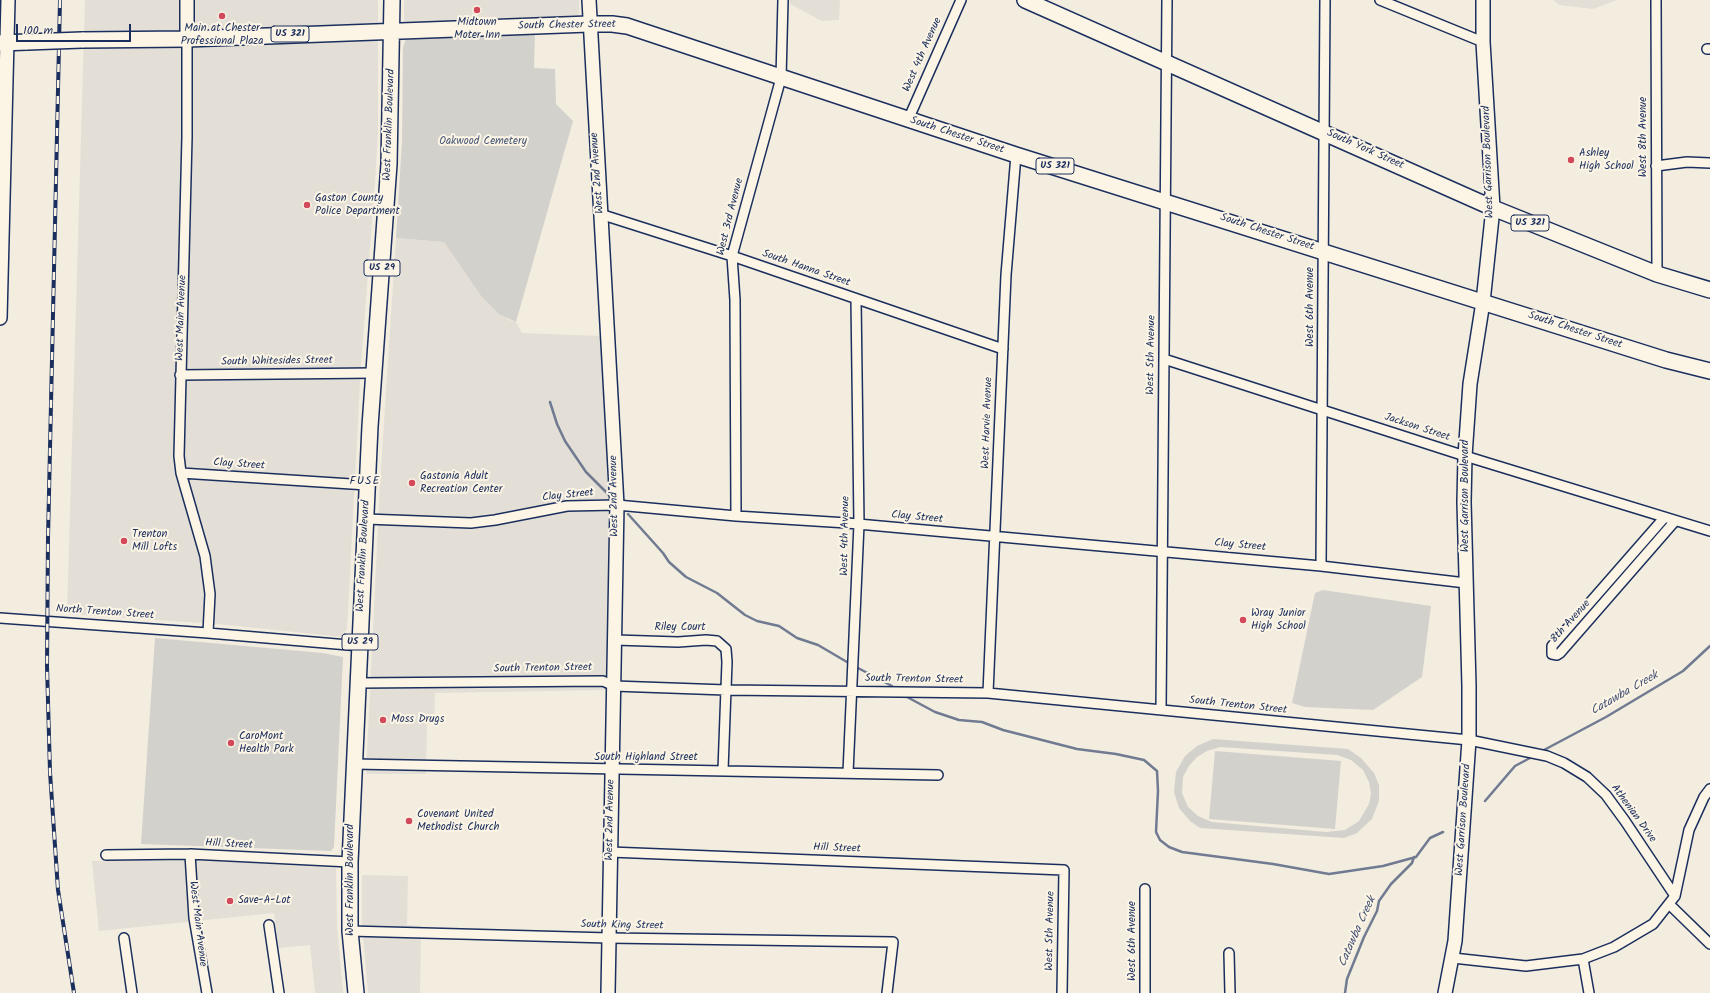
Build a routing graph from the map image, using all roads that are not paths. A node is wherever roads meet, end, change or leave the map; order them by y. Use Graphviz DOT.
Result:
graph roads {
  1 [pos="8,0"];
  2 [pos="187,0"];
  3 [pos="392,0"];
  4 [pos="589,0"];
  5 [pos="783,0"];
  6 [pos="961,0"];
  7 [pos="1025,0"];
  8 [pos="1167,0"];
  9 [pos="1325,0"];
  10 [pos="1380,0"];
  11 [pos="1483,0"];
  12 [pos="1656,0"];
  13 [pos="589,24"];
  14 [pos="392,30"];
  15 [pos="187,39"];
  16 [pos="1482,42"];
  17 [pos="4,43"];
  18 [pos="1166,62"];
  19 [pos="781,78"];
  20 [pos="908,120"];
  21 [pos="1324,132"];
  22 [pos="3,154"];
  23 [pos="1016,154"];
  24 [pos="1710,163"];
  25 [pos="1656,166"];
  26 [pos="1165,200"];
  27 [pos="1493,208"];
  28 [pos="600,214"];
  29 [pos="1324,251"];
  30 [pos="732,256"];
  31 [pos="1657,274"];
  32 [pos="1,283"];
  33 [pos="1710,290"];
  34 [pos="856,299"];
  35 [pos="1483,302"];
  36 [pos="0,318"];
  37 [pos="1003,349"];
  38 [pos="1164,359"];
  39 [pos="1710,371"];
  40 [pos="374,373"];
  41 [pos="180,375"];
  42 [pos="1322,409"];
  43 [pos="1464,456"];
  44 [pos="181,473"];
  45 [pos="368,485"];
  46 [pos="617,505"];
  47 [pos="736,516"];
  48 [pos="1664,518"];
  49 [pos="366,519"];
  50 [pos="1675,521"];
  51 [pos="859,524"];
  52 [pos="1710,531"];
  53 [pos="995,537"];
  54 [pos="1162,551"];
  55 [pos="1321,566"];
  56 [pos="1466,583"];
  57 [pos="0,618"];
  58 [pos="208,632"];
  59 [pos="614,640"];
  60 [pos="360,646"];
  61 [pos="358,684"];
  62 [pos="614,686"];
  63 [pos="726,690"];
  64 [pos="851,691"];
  65 [pos="988,693"];
  66 [pos="1161,710"];
  67 [pos="1469,740"];
  68 [pos="354,764"];
  69 [pos="611,770"];
  70 [pos="723,770"];
  71 [pos="848,773"];
  72 [pos="938,775"];
  73 [pos="1710,789"];
  74 [pos="610,852"];
  75 [pos="190,854"];
  76 [pos="106,855"];
  77 [pos="350,862"];
  78 [pos="1064,870"];
  79 [pos="1145,889"];
  80 [pos="1675,896"];
  81 [pos="1669,904"];
  82 [pos="269,925"];
  83 [pos="350,931"];
  84 [pos="124,938"];
  85 [pos="609,938"];
  86 [pos="1710,944"];
  87 [pos="1229,953"];
  88 [pos="1453,958"];
  89 [pos="1583,960"];
  90 [pos="132,993"];
  91 [pos="207,993"];
  92 [pos="280,993"];
  93 [pos="356,993"];
  94 [pos="608,993"];
  95 [pos="887,993"];
  96 [pos="1062,993"];
  97 [pos="1144,993"];
  98 [pos="1230,993"];
  99 [pos="1445,993"];
  100 [pos="1589,993"];
  1 -- 17 [label="main road"];
  2 -- 15 [label="main road, West Main Avenue"];
  3 -- 14 [label="main road, West Franklin Boulevard / US 29"];
  4 -- 13 [label="main road, West 2nd Avenue"];
  5 -- 19 [label="street, West 3rd Avenue"];
  6 -- 20 [label="street, West 4th Avenue"];
  7 -- 18 [label="main road, South York Street / US 321"];
  8 -- 18 [label="street, West 5th Avenue"];
  9 -- 21 [label="street, West 6th Avenue"];
  10 -- 16 [label="street"];
  11 -- 16 [label="main road, West Garrison Boulevard"];
  12 -- 25 [label="street, West 8th Avenue"];
  13 -- 14 [label="main road, South Chester Street / US 321"];
  13 -- 19 [label="main road, South Chester Street / US 321"];
  13 -- 28 [label="main road, West 2nd Avenue"];
  14 -- 15 [label="main road, South Chester Street / US 321"];
  14 -- 40 [label="main road, West Franklin Boulevard / US 29"];
  15 -- 17 [label="main road, US 321, bridge"];
  15 -- 41 [label="street, West Main Avenue"];
  16 -- 27 [label="main road, West Garrison Boulevard"];
  17 -- 22 [label="main road"];
  18 -- 21 [label="main road, South York Street / US 321"];
  18 -- 26 [label="street, West 5th Avenue"];
  19 -- 20 [label="main road, South Chester Street / US 321"];
  19 -- 30 [label="street, West 3rd Avenue"];
  20 -- 23 [label="main road, South Chester Street / US 321"];
  21 -- 27 [label="main road, South York Street / US 321"];
  21 -- 29 [label="street, West 6th Avenue"];
  22 -- 32 [label="main road"];
  23 -- 26 [label="main road, South Chester Street / US 321"];
  23 -- 37 [label="street, West Harvie Avenue"];
  24 -- 25 [label="street"];
  25 -- 31 [label="street, West 8th Avenue"];
  26 -- 29 [label="main road, South Chester Street / US 321"];
  26 -- 38 [label="street, West 5th Avenue"];
  27 -- 31 [label="main road, South York Street / US 321"];
  27 -- 35 [label="main road, West Garrison Boulevard"];
  28 -- 30 [label="street, South Hanna Street"];
  28 -- 46 [label="main road, West 2nd Avenue"];
  29 -- 35 [label="main road, South Chester Street / US 321"];
  29 -- 42 [label="street, West 6th Avenue"];
  30 -- 34 [label="street, South Hanna Street"];
  30 -- 47 [label="street, West 3rd Avenue"];
  31 -- 33 [label="main road, South York Street / US 321"];
  32 -- 36 [label="main road"];
  34 -- 37 [label="street, South Hanna Street"];
  34 -- 51 [label="street, West 4th Avenue"];
  35 -- 39 [label="main road, South Chester Street / US 321"];
  35 -- 43 [label="main road, West Garrison Boulevard"];
  37 -- 53 [label="street, West Harvie Avenue"];
  38 -- 42 [label="street, Jackson Street"];
  38 -- 54 [label="street, West 5th Avenue"];
  40 -- 41 [label="street, South Whitesides Street"];
  40 -- 45 [label="main road, West Franklin Boulevard / US 29"];
  41 -- 44 [label="street, West Main Avenue"];
  42 -- 43 [label="street, Jackson Street"];
  42 -- 55 [label="street, West 6th Avenue"];
  43 -- 48 [label="street, Jackson Street"];
  43 -- 56 [label="main road, West Garrison Boulevard"];
  44 -- 45 [label="street, Clay Street"];
  44 -- 58 [label="street, West Main Avenue"];
  45 -- 49 [label="main road, West Franklin Boulevard / US 29"];
  46 -- 47 [label="street, Clay Street"];
  46 -- 49 [label="street, Clay Street"];
  46 -- 59 [label="main road, West 2nd Avenue"];
  47 -- 51 [label="street, Clay Street"];
  48 -- 50 [label="street, Jackson Street"];
  48 -- 50 [label="street, 8th Avenue"];
  49 -- 60 [label="main road, West Franklin Boulevard / US 29"];
  50 -- 52 [label="street, Jackson Street"];
  51 -- 53 [label="street, Clay Street"];
  51 -- 64 [label="street, West 4th Avenue"];
  53 -- 54 [label="street, Clay Street"];
  53 -- 65 [label="street, West Harvie Avenue"];
  54 -- 55 [label="street, Clay Street"];
  54 -- 66 [label="street, West 5th Avenue"];
  55 -- 56 [label="street, Clay Street"];
  56 -- 67 [label="main road, West Garrison Boulevard"];
  57 -- 58 [label="street, North Trenton Street"];
  58 -- 60 [label="street"];
  59 -- 62 [label="main road, West 2nd Avenue"];
  59 -- 63 [label="street, Riley Court"];
  60 -- 61 [label="main road, West Franklin Boulevard / US 29"];
  61 -- 62 [label="street, South Trenton Street"];
  61 -- 68 [label="main road, West Franklin Boulevard / US 29"];
  62 -- 63 [label="street, South Trenton Street"];
  62 -- 69 [label="main road, West 2nd Avenue"];
  63 -- 64 [label="street, South Trenton Street"];
  63 -- 70 [label="street"];
  64 -- 65 [label="street, South Trenton Street"];
  64 -- 71 [label="street, West 4th Avenue"];
  65 -- 66 [label="street, South Trenton Street"];
  66 -- 67 [label="street, South Trenton Street"];
  67 -- 80 [label="street, Athenian Drive"];
  67 -- 88 [label="main road, West Garrison Boulevard"];
  68 -- 69 [label="street, South Highland Street"];
  68 -- 77 [label="main road, West Franklin Boulevard / US 29"];
  69 -- 70 [label="street, South Highland Street"];
  69 -- 74 [label="main road, West 2nd Avenue"];
  70 -- 71 [label="street, South Highland Street"];
  71 -- 72 [label="street, South Highland Street"];
  73 -- 80 [label="street"];
  74 -- 78 [label="street, Hill Street"];
  74 -- 85 [label="main road, West 2nd Avenue"];
  75 -- 76 [label="street, Hill Street"];
  75 -- 77 [label="street, Hill Street"];
  75 -- 91 [label="street, West Main Avenue"];
  77 -- 83 [label="main road, West Franklin Boulevard / US 29"];
  78 -- 96 [label="street, West 5th Avenue"];
  79 -- 97 [label="street, West 6th Avenue"];
  80 -- 81 [label="street"];
  81 -- 86 [label="street"];
  81 -- 89 [label="street"];
  82 -- 92 [label="street"];
  83 -- 85 [label="street, South King Street"];
  83 -- 93 [label="main road, West Franklin Boulevard / US 29"];
  84 -- 90 [label="street"];
  85 -- 94 [label="main road, West 2nd Avenue"];
  85 -- 95 [label="street, South King Street"];
  87 -- 98 [label="street"];
  88 -- 89 [label="street"];
  88 -- 99 [label="main road, West Garrison Boulevard"];
  89 -- 100 [label="street"];
}
